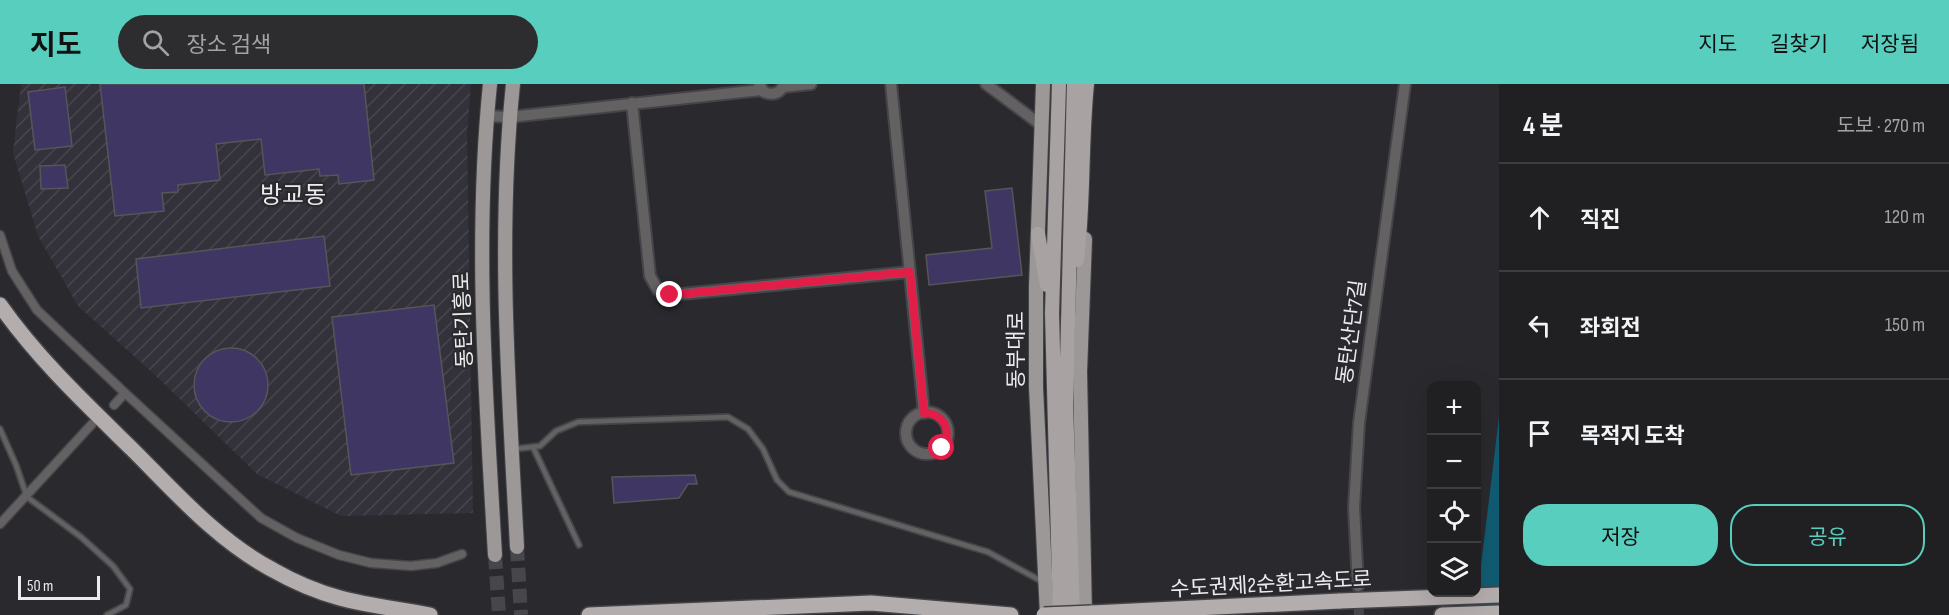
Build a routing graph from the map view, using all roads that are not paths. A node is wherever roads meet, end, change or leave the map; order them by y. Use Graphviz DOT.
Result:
graph roads {
  1 [pos="490,84"];
  2 [pos="513,84"];
  3 [pos="811,84"];
  4 [pos="891,84"];
  5 [pos="986,84"];
  6 [pos="1043,84"];
  7 [pos="1059,84"];
  8 [pos="1074,84"];
  9 [pos="1088,84"];
  10 [pos="1405,84"];
  11 [pos="783,85"];
  12 [pos="760,87"];
  13 [pos="632,103"];
  14 [pos="487,116"];
  15 [pos="510,117"];
  16 [pos="1041,125"];
  17 [pos="0,234"];
  18 [pos="1038,234"];
  19 [pos="910,272"];
  20 [pos="0,305"];
  21 [pos="1052,313"];
  22 [pos="1067,340"];
  23 [pos="125,393"];
  24 [pos="114,405"];
  25 [pos="924,413"];
  26 [pos="92,424"];
  27 [pos="0,429"];
  28 [pos="533,447"];
  29 [pos="512,449"];
  30 [pos="27,497"];
  31 [pos="0,524"];
  32 [pos="579,545"];
  33 [pos="517,547"];
  34 [pos="462,554"];
  35 [pos="495,555"];
  36 [pos="1045,583"];
  37 [pos="1358,586"];
  38 [pos="1499,595"];
  39 [pos="1499,613"];
  40 [pos="1088,614"];
  41 [pos="107,615"];
  42 [pos="430,615"];
  43 [pos="589,615"];
  44 [pos="1011,615"];
  45 [pos="1045,615"];
  46 [pos="1060,615"];
  47 [pos="1073,615"];
  48 [pos="1442,615"];
  1 -- 14 [label="main road, 동탄기흥로"];
  2 -- 15 [label="main road, 동탄기흥로"];
  3 -- 11 [label="street"];
  4 -- 19 [label="street"];
  5 -- 16 [label="street"];
  6 -- 16 [label="main road, 동부대로"];
  7 -- 21 [label="highway, 동부대로"];
  8 -- 22 [label="highway"];
  9 -- 22 [label="highway"];
  9 -- 40 [label="main road"];
  10 -- 37 [label="street, 동탄산단7길"];
  11 -- 12 [label="street"];
  12 -- 13 [label="street"];
  13 -- 15 [label="street"];
  13 -- 19 [label="street"];
  14 -- 15 [label="street"];
  14 -- 35 [label="main road, 동탄기흥로"];
  15 -- 29 [label="main road, 동탄기흥로"];
  16 -- 18 [label="main road, 동부대로"];
  17 -- 23 [label="street"];
  18 -- 21 [label="highway"];
  18 -- 36 [label="main road, 동부대로"];
  19 -- 25 [label="street"];
  20 -- 42 [label="highway"];
  21 -- 46 [label="highway, 동부대로"];
  22 -- 47 [label="highway"];
  23 -- 24 [label="street"];
  23 -- 34 [label="street"];
  26 -- 30 [label="street"];
  27 -- 30 [label="lane"];
  28 -- 29 [label="lane"];
  28 -- 32 [label="lane"];
  28 -- 36 [label="lane"];
  29 -- 33 [label="main road, 동탄기흥로"];
  30 -- 31 [label="street"];
  30 -- 41 [label="lane"];
  36 -- 45 [label="main road, 동부대로"];
  38 -- 40 [label="highway, 수도권제2순환고속도로, bridge"];
  39 -- 48 [label="highway"];
  40 -- 45 [label="highway, 수도권제2순환고속도로, bridge"];
  43 -- 44 [label="highway"];
}
